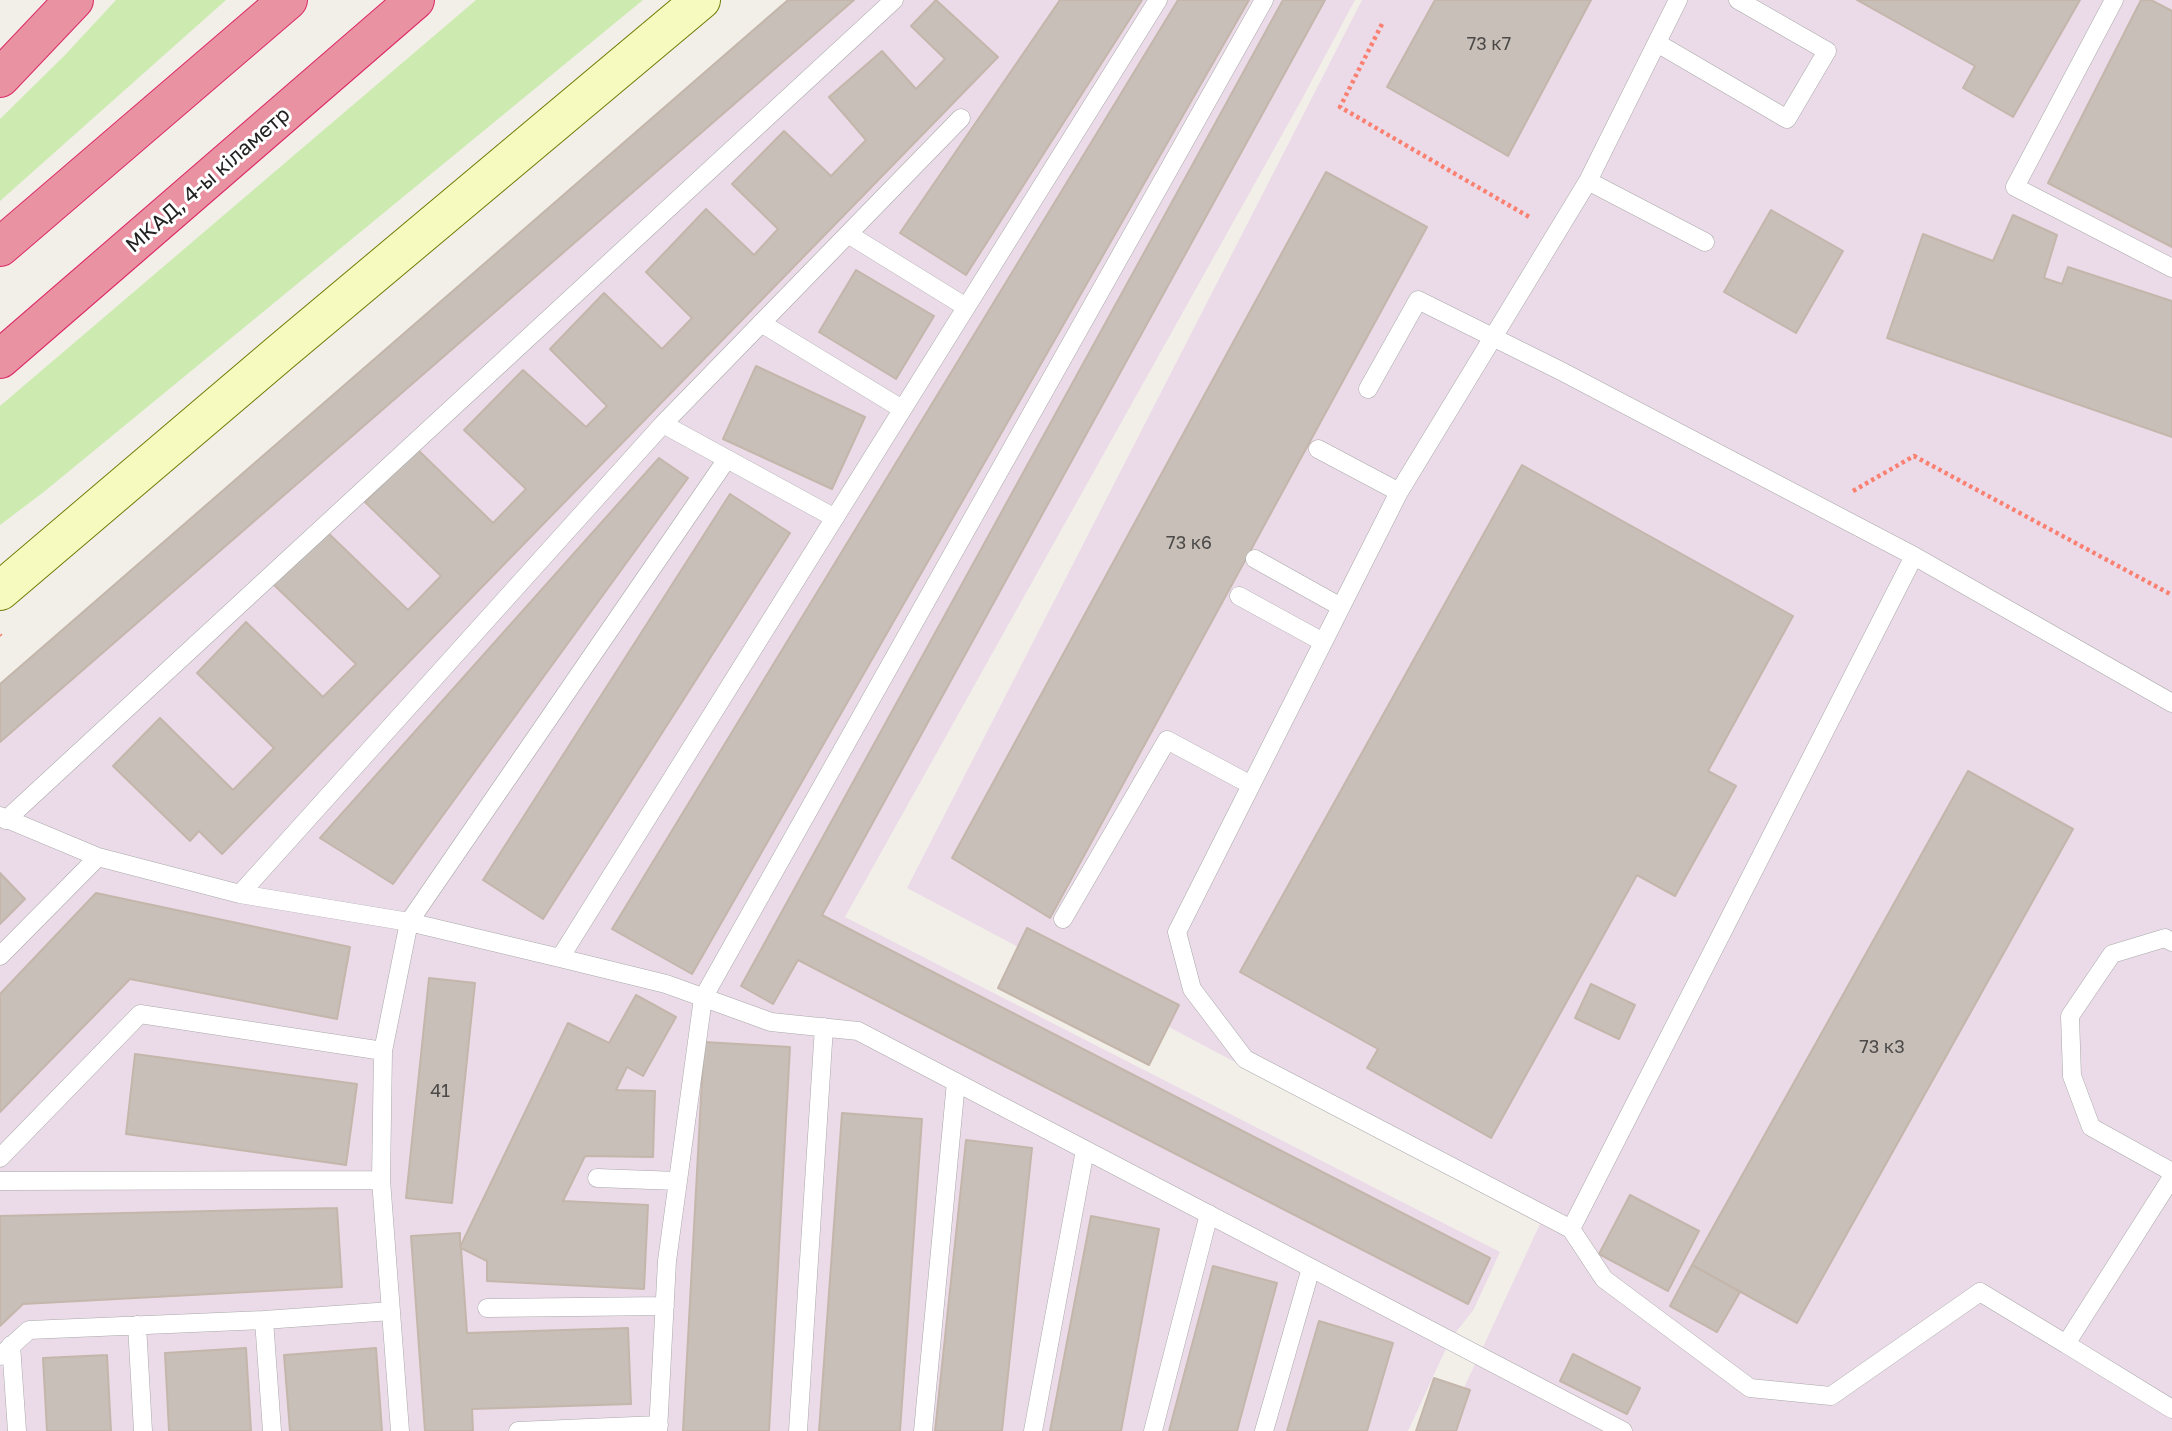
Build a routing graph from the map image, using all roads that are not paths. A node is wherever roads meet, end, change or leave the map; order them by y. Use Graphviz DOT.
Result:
graph roads {
  1 [pos="288,0"];
  2 [pos="415,0"];
  3 [pos="701,0"];
  4 [pos="894,0"];
  5 [pos="1158,0"];
  6 [pos="1265,0"];
  7 [pos="1678,0"];
  8 [pos="1738,0"];
  9 [pos="2114,0"];
  10 [pos="66,8"];
  11 [pos="1657,43"];
  12 [pos="0,53"];
  13 [pos="0,78"];
  14 [pos="961,118"];
  15 [pos="1588,181"];
  16 [pos="848,234"];
  17 [pos="1705,242"];
  18 [pos="0,247"];
  19 [pos="2172,268"];
  20 [pos="966,307"];
  21 [pos="761,323"];
  22 [pos="1492,337"];
  23 [pos="0,359"];
  24 [pos="1368,389"];
  25 [pos="902,409"];
  26 [pos="663,424"];
  27 [pos="1318,449"];
  28 [pos="727,459"];
  29 [pos="1399,492"];
  30 [pos="835,518"];
  31 [pos="1914,556"];
  32 [pos="1255,559"];
  33 [pos="0,592"];
  34 [pos="1239,596"];
  35 [pos="1341,607"];
  36 [pos="1323,642"];
  37 [pos="2172,703"];
  38 [pos="1251,785"];
  39 [pos="3,818"];
  40 [pos="98,857"];
  41 [pos="240,894"];
  42 [pos="1063,919"];
  43 [pos="409,922"];
  44 [pos="2172,942"];
  45 [pos="0,956"];
  46 [pos="559,958"];
  47 [pos="703,998"];
  48 [pos="824,1027"];
  49 [pos="383,1051"];
  50 [pos="956,1082"];
  51 [pos="1085,1150"];
  52 [pos="0,1158"];
  53 [pos="2172,1175"];
  54 [pos="597,1178"];
  55 [pos="381,1180"];
  56 [pos="0,1181"];
  57 [pos="678,1181"];
  58 [pos="1209,1214"];
  59 [pos="1571,1229"];
  60 [pos="1311,1268"];
  61 [pos="665,1306"];
  62 [pos="487,1308"];
  63 [pos="391,1311"];
  64 [pos="264,1320"];
  65 [pos="137,1325"];
  66 [pos="2066,1344"];
  67 [pos="6,1351"];
  68 [pos="2172,1409"];
  69 [pos="659,1428"];
  70 [pos="17,1431"];
  71 [pos="143,1431"];
  72 [pos="272,1431"];
  73 [pos="400,1431"];
  74 [pos="518,1431"];
  75 [pos="798,1431"];
  76 [pos="923,1431"];
  77 [pos="1033,1431"];
  78 [pos="1153,1431"];
  79 [pos="1265,1431"];
  80 [pos="1623,1431"];
  1 -- 18 [label="highway"];
  2 -- 23 [label="highway, МКАД, 4-ы кіламетр"];
  3 -- 33 [label="main road"];
  4 -- 39 [label="lane"];
  5 -- 20 [label="lane"];
  6 -- 47 [label="lane"];
  7 -- 11 [label="lane"];
  8 -- 11 [label="lane"];
  9 -- 19 [label="lane"];
  10 -- 12 [label="lane"];
  10 -- 13 [label="highway"];
  11 -- 15 [label="lane"];
  14 -- 16 [label="lane"];
  15 -- 17 [label="lane"];
  15 -- 22 [label="lane"];
  16 -- 20 [label="lane"];
  16 -- 21 [label="lane"];
  20 -- 25 [label="lane"];
  21 -- 25 [label="lane"];
  21 -- 26 [label="lane"];
  22 -- 24 [label="lane"];
  22 -- 29 [label="lane"];
  22 -- 31 [label="lane"];
  25 -- 30 [label="lane"];
  26 -- 28 [label="lane"];
  26 -- 41 [label="lane"];
  27 -- 29 [label="lane"];
  28 -- 30 [label="lane"];
  28 -- 43 [label="lane"];
  29 -- 35 [label="lane"];
  30 -- 46 [label="lane"];
  31 -- 37 [label="lane"];
  31 -- 59 [label="lane"];
  32 -- 35 [label="lane"];
  34 -- 36 [label="lane"];
  35 -- 36 [label="lane"];
  36 -- 38 [label="lane"];
  38 -- 42 [label="lane"];
  38 -- 59 [label="lane"];
  39 -- 40 [label="lane"];
  40 -- 41 [label="lane"];
  40 -- 45 [label="lane"];
  41 -- 43 [label="lane"];
  43 -- 46 [label="lane"];
  43 -- 49 [label="lane"];
  44 -- 53 [label="lane"];
  46 -- 47 [label="lane"];
  47 -- 48 [label="lane"];
  47 -- 57 [label="lane"];
  48 -- 50 [label="lane"];
  48 -- 75 [label="lane"];
  49 -- 52 [label="lane"];
  49 -- 55 [label="lane"];
  50 -- 51 [label="lane"];
  50 -- 76 [label="lane"];
  51 -- 58 [label="lane"];
  51 -- 77 [label="lane"];
  53 -- 66 [label="lane"];
  54 -- 57 [label="lane"];
  55 -- 56 [label="lane"];
  55 -- 63 [label="lane"];
  57 -- 61 [label="lane"];
  58 -- 60 [label="lane"];
  58 -- 78 [label="lane"];
  59 -- 66 [label="lane"];
  60 -- 79 [label="lane"];
  60 -- 80 [label="lane"];
  61 -- 62 [label="lane"];
  61 -- 69 [label="lane"];
  63 -- 64 [label="lane"];
  63 -- 73 [label="lane"];
  64 -- 65 [label="lane"];
  64 -- 72 [label="lane"];
  65 -- 67 [label="lane"];
  65 -- 71 [label="lane"];
  66 -- 68 [label="lane"];
  67 -- 70 [label="lane"];
  69 -- 74 [label="lane"];
}
